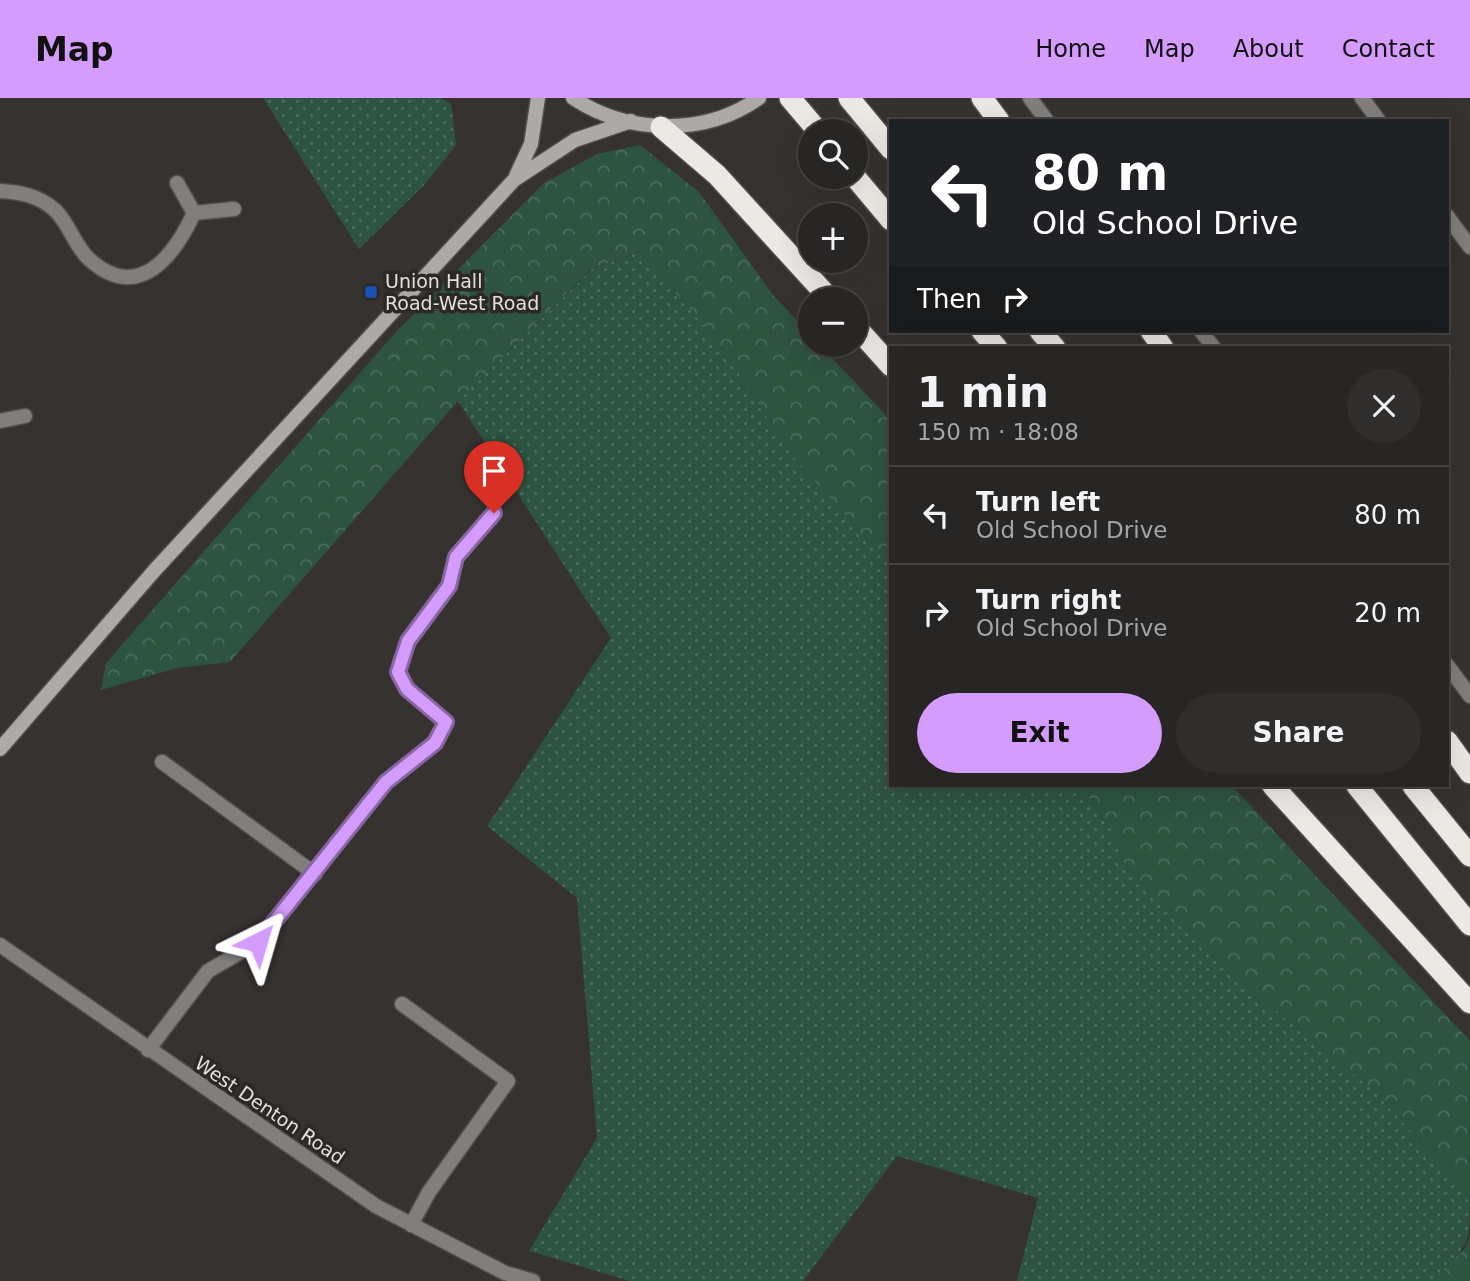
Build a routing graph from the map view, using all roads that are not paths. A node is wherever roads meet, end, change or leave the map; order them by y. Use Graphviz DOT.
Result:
graph roads {
  1 [pos="538,98"];
  2 [pos="573,98"];
  3 [pos="760,98"];
  4 [pos="790,98"];
  5 [pos="849,98"];
  6 [pos="982,98"];
  7 [pos="1030,98"];
  8 [pos="1362,98"];
  9 [pos="808,119"];
  10 [pos="998,119"];
  11 [pos="1046,119"];
  12 [pos="1378,119"];
  13 [pos="631,121"];
  14 [pos="661,127"];
  15 [pos="889,147"];
  16 [pos="513,180"];
  17 [pos="177,183"];
  18 [pos="865,189"];
  19 [pos="0,191"];
  20 [pos="233,209"];
  21 [pos="194,213"];
  22 [pos="889,218"];
  23 [pos="1449,219"];
  24 [pos="1470,247"];
  25 [pos="819,287"];
  26 [pos="868,340"];
  27 [pos="889,364"];
  28 [pos="25,416"];
  29 [pos="0,421"];
  30 [pos="494,513"];
  31 [pos="1449,668"];
  32 [pos="1470,696"];
  33 [pos="1449,744"];
  34 [pos="0,749"];
  35 [pos="162,762"];
  36 [pos="1470,773"];
  37 [pos="1274,787"];
  38 [pos="1358,787"];
  39 [pos="1414,787"];
  40 [pos="1470,856"];
  41 [pos="315,874"];
  42 [pos="1470,925"];
  43 [pos="0,945"];
  44 [pos="1470,1003"];
  45 [pos="402,1004"];
  46 [pos="148,1050"];
  47 [pos="411,1225"];
  48 [pos="533,1281"];
  1 -- 16 [label="street"];
  2 -- 13 [label="street"];
  3 -- 14 [label="street"];
  4 -- 9 [label="highway"];
  5 -- 15 [label="highway"];
  6 -- 10 [label="highway"];
  7 -- 11 [label="street"];
  8 -- 12 [label="street"];
  13 -- 14 [label="street"];
  13 -- 16 [label="street"];
  14 -- 25 [label="highway"];
  16 -- 34 [label="street"];
  17 -- 21 [label="street"];
  18 -- 22 [label="highway"];
  19 -- 21 [label="street"];
  20 -- 21 [label="street"];
  23 -- 24 [label="street"];
  26 -- 27 [label="highway"];
  28 -- 29 [label="street"];
  30 -- 41 [label="street"];
  31 -- 32 [label="street"];
  33 -- 36 [label="highway"];
  35 -- 41 [label="street"];
  37 -- 44 [label="highway"];
  38 -- 42 [label="highway"];
  39 -- 40 [label="highway"];
  41 -- 46 [label="street"];
  43 -- 46 [label="street, West Denton Road"];
  45 -- 47 [label="street"];
  46 -- 47 [label="street, West Denton Road"];
  47 -- 48 [label="street, West Denton Road"];
}
